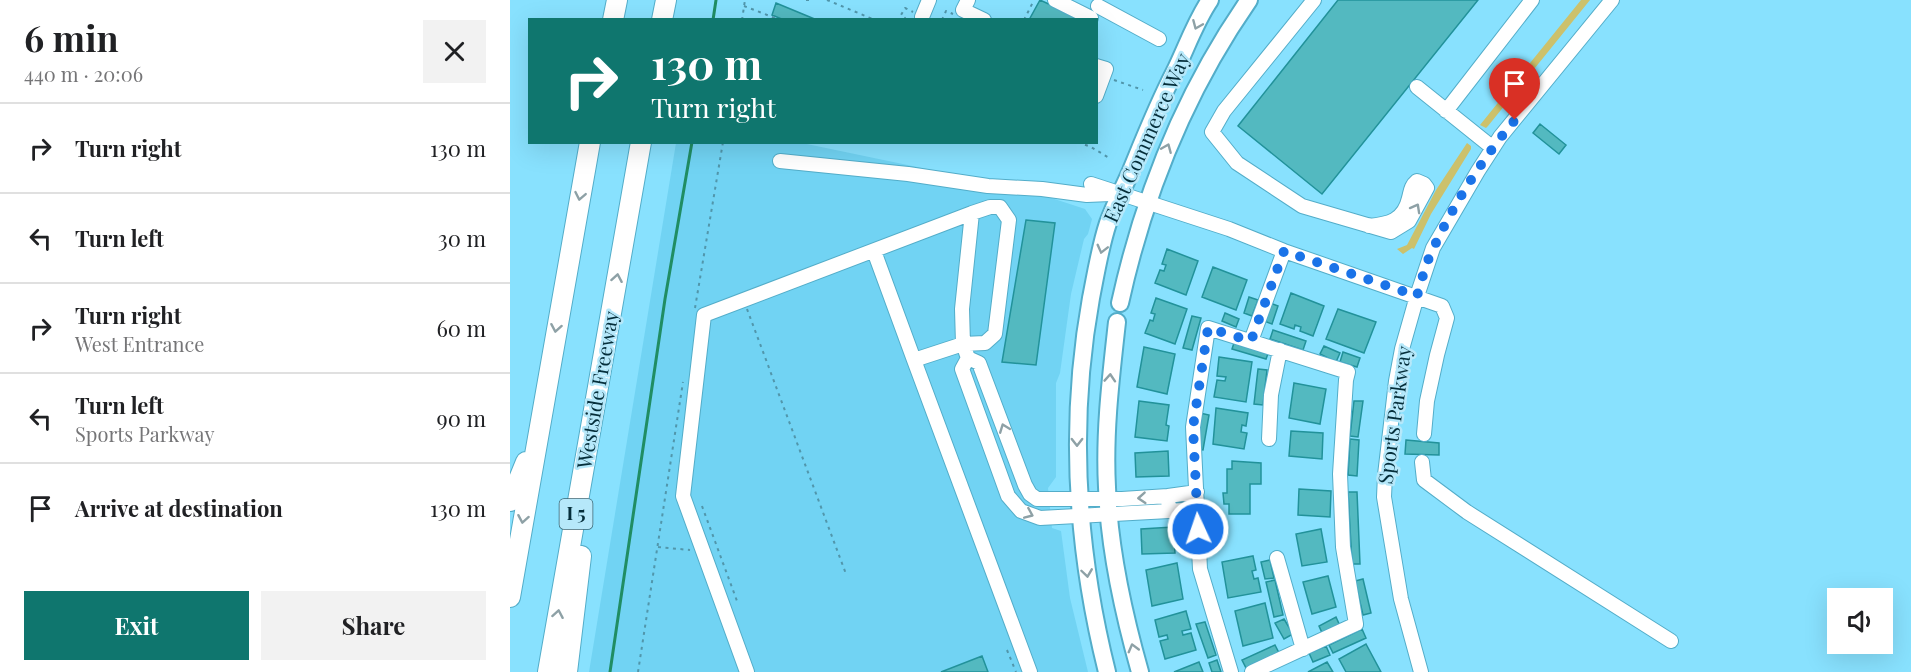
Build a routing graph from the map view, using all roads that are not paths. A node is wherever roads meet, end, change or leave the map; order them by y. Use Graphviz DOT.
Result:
graph roads {
  1 [pos="617,0"];
  2 [pos="666,0"];
  3 [pos="929,0"];
  4 [pos="1055,0"];
  5 [pos="1210,0"];
  6 [pos="1249,0"];
  7 [pos="1314,0"];
  8 [pos="1532,0"];
  9 [pos="1612,0"];
  10 [pos="962,9"];
  11 [pos="1095,11"];
  12 [pos="922,17"];
  13 [pos="613,18"];
  14 [pos="662,18"];
  15 [pos="979,18"];
  16 [pos="1159,39"];
  17 [pos="1102,70"];
  18 [pos="1098,87"];
  19 [pos="1417,87"];
  20 [pos="1446,111"];
  21 [pos="590,144"];
  22 [pos="641,144"];
  23 [pos="1493,148"];
  24 [pos="780,161"];
  25 [pos="1091,184"];
  26 [pos="1121,194"];
  27 [pos="1148,203"];
  28 [pos="972,213"];
  29 [pos="1369,226"];
  30 [pos="874,251"];
  31 [pos="1284,251"];
  32 [pos="1417,296"];
  33 [pos="1120,303"];
  34 [pos="1117,322"];
  35 [pos="1251,341"];
  36 [pos="965,351"];
  37 [pos="1280,351"];
  38 [pos="603,357"];
  39 [pos="914,360"];
  40 [pos="1424,435"];
  41 [pos="1269,439"];
  42 [pos="536,441"];
  43 [pos="1422,462"];
  44 [pos="1197,492"];
  45 [pos="1168,496"];
  46 [pos="510,501"];
  47 [pos="1079,507"];
  48 [pos="1109,507"];
  49 [pos="1197,509"];
  50 [pos="1169,511"];
  51 [pos="1277,558"];
  52 [pos="510,597"];
  53 [pos="1671,641"];
  54 [pos="1304,649"];
  55 [pos="1269,669"];
  56 [pos="548,672"];
  57 [pos="567,672"];
  58 [pos="747,672"];
  59 [pos="1030,672"];
  60 [pos="1107,672"];
  61 [pos="1140,672"];
  62 [pos="1232,672"];
  63 [pos="1252,672"];
  64 [pos="1421,672"];
  1 -- 13 [label="highway"];
  2 -- 14 [label="highway"];
  3 -- 12 [label="street"];
  4 -- 11 [label="street"];
  5 -- 26 [label="main road, East Commerce Way, one-way"];
  27 -- 6 [label="main road, East Commerce Way, one-way"];
  7 -- 29 [label="street"];
  8 -- 20 [label="street"];
  9 -- 23 [label="street, Sports Parkway"];
  10 -- 15 [label="street"];
  11 -- 16 [label="street"];
  17 -- 18 [label="street"];
  19 -- 20 [label="street"];
  20 -- 23 [label="street"];
  21 -- 42 [label="highway, one-way"];
  38 -- 22 [label="highway, Westside Freeway / I 5, one-way"];
  23 -- 32 [label="street, Sports Parkway"];
  24 -- 26 [label="street"];
  25 -- 26 [label="street"];
  26 -- 27 [label="street"];
  26 -- 47 [label="main road, East Commerce Way, one-way"];
  27 -- 31 [label="street"];
  27 -- 33 [label="main road, East Commerce Way"];
  28 -- 30 [label="street"];
  28 -- 36 [label="street"];
  28 -- 36 [label="street"];
  30 -- 39 [label="street"];
  30 -- 58 [label="street"];
  31 -- 32 [label="street"];
  31 -- 35 [label="street"];
  32 -- 40 [label="street"];
  32 -- 64 [label="street, Sports Parkway"];
  33 -- 34 [label="street, East Commerce Way"];
  48 -- 34 [label="main road, East Commerce Way, one-way"];
  35 -- 37 [label="street"];
  35 -- 44 [label="street"];
  36 -- 39 [label="street"];
  47 -- 36 [label="street, one-way"];
  36 -- 47 [label="street, one-way"];
  37 -- 41 [label="street"];
  37 -- 54 [label="street"];
  56 -- 38 [label="highway, Westside Freeway / I 5, one-way"];
  38 -- 57 [label="highway"];
  39 -- 59 [label="street"];
  42 -- 46 [label="highway"];
  42 -- 52 [label="highway, one-way"];
  43 -- 53 [label="street"];
  44 -- 45 [label="street"];
  44 -- 49 [label="street"];
  45 -- 48 [label="street, one-way"];
  45 -- 50 [label="street"];
  47 -- 48 [label="street"];
  47 -- 60 [label="main road, East Commerce Way, one-way"];
  48 -- 50 [label="street"];
  61 -- 48 [label="main road, East Commerce Way, one-way"];
  49 -- 50 [label="street"];
  49 -- 62 [label="street"];
  51 -- 54 [label="street"];
  54 -- 55 [label="street"];
  55 -- 63 [label="street"];
}
